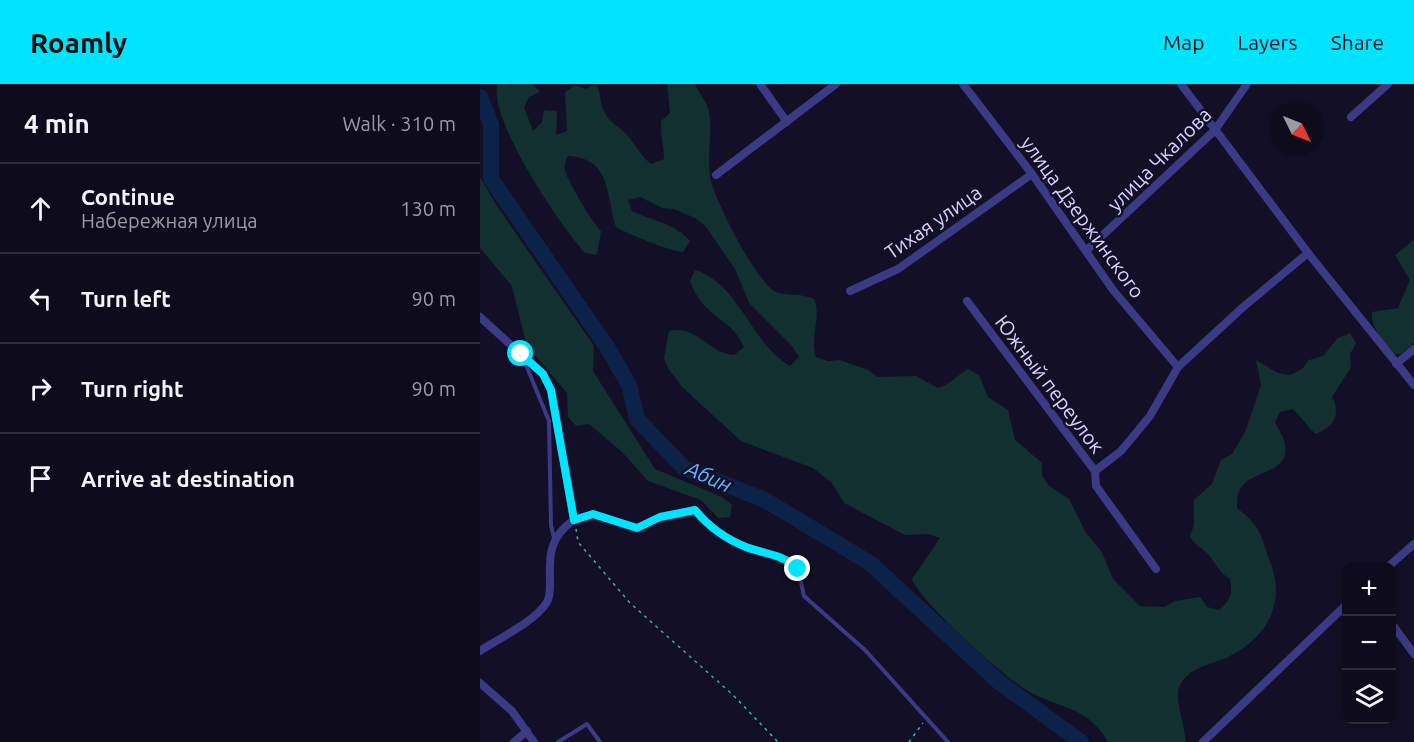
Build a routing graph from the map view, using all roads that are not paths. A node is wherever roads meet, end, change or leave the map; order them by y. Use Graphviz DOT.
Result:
graph roads {
  1 [pos="760,84"];
  2 [pos="836,84"];
  3 [pos="963,84"];
  4 [pos="1181,84"];
  5 [pos="1247,84"];
  6 [pos="1388,84"];
  7 [pos="1351,117"];
  8 [pos="787,122"];
  9 [pos="1215,130"];
  10 [pos="1032,174"];
  11 [pos="716,176"];
  12 [pos="1087,250"];
  13 [pos="1308,253"];
  14 [pos="850,291"];
  15 [pos="967,301"];
  16 [pos="480,317"];
  17 [pos="1414,349"];
  18 [pos="521,354"];
  19 [pos="1396,364"];
  20 [pos="1178,367"];
  21 [pos="1414,385"];
  22 [pos="1095,471"];
  23 [pos="574,520"];
  24 [pos="554,538"];
  25 [pos="1414,544"];
  26 [pos="1394,562"];
  27 [pos="1156,569"];
  28 [pos="1342,610"];
  29 [pos="1396,629"];
  30 [pos="480,651"];
  31 [pos="1414,654"];
  32 [pos="480,683"];
  33 [pos="527,731"];
  34 [pos="514,742"];
  35 [pos="534,742"];
  36 [pos="558,742"];
  37 [pos="600,742"];
  38 [pos="948,742"];
  39 [pos="1203,742"];
  1 -- 8 [label="street"];
  2 -- 8 [label="street"];
  3 -- 10 [label="street, улица Дзержинского"];
  4 -- 9 [label="street"];
  5 -- 9 [label="street, улица Чкалова"];
  6 -- 7 [label="street"];
  8 -- 11 [label="street"];
  9 -- 12 [label="street, улица Чкалова"];
  9 -- 13 [label="street"];
  10 -- 12 [label="street, улица Дзержинского"];
  10 -- 14 [label="street, Тихая улица"];
  12 -- 20 [label="street, улица Дзержинского"];
  13 -- 19 [label="street"];
  13 -- 20 [label="street, Южный переулок"];
  15 -- 22 [label="street, Южный переулок"];
  16 -- 18 [label="street"];
  17 -- 19 [label="street"];
  18 -- 23 [label="street"];
  18 -- 24 [label="lane"];
  19 -- 21 [label="street"];
  20 -- 22 [label="street, Южный переулок"];
  22 -- 27 [label="street"];
  23 -- 24 [label="street"];
  23 -- 38 [label="lane"];
  24 -- 30 [label="street"];
  25 -- 26 [label="street"];
  28 -- 39 [label="street"];
  29 -- 31 [label="street"];
  32 -- 33 [label="street"];
  33 -- 34 [label="street"];
  33 -- 35 [label="street"];
  36 -- 37 [label="lane"];
}
